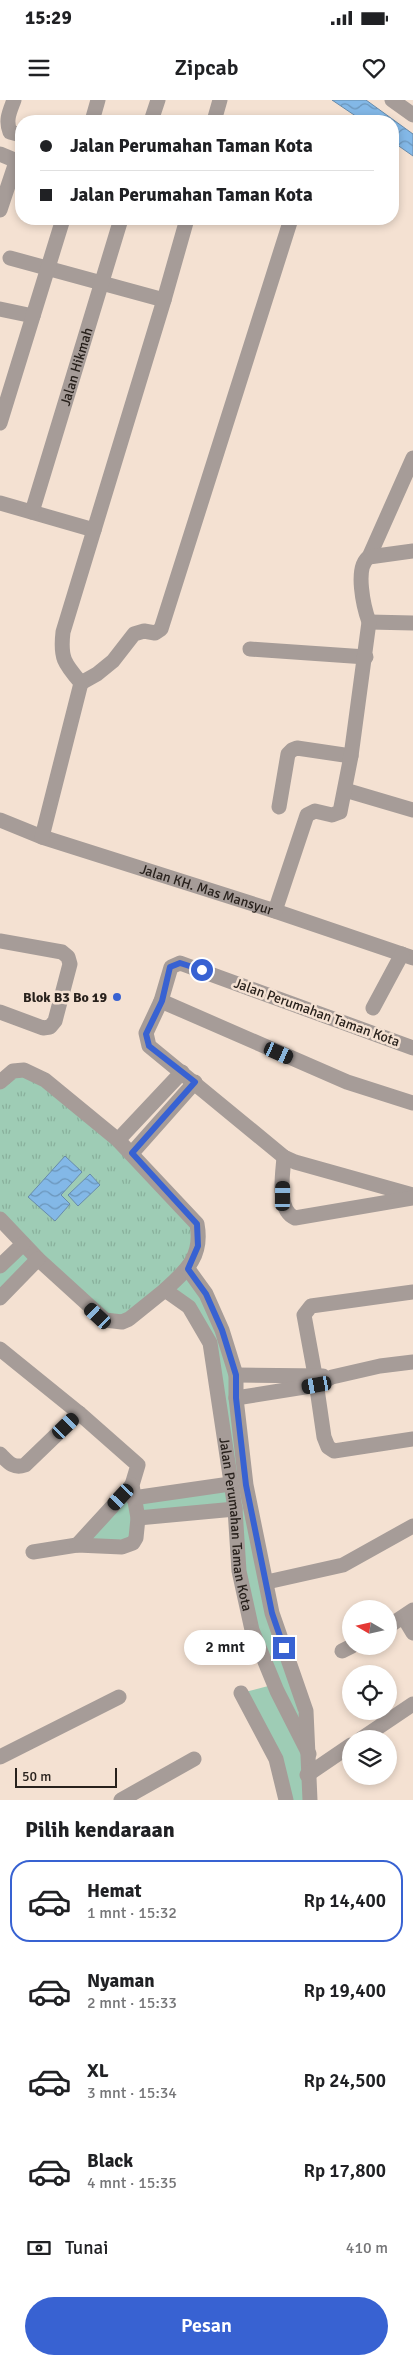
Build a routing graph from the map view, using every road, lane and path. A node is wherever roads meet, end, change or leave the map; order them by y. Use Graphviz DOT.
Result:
graph roads {
  1 [pos="14,100"];
  2 [pos="98,100"];
  3 [pos="158,100"];
  4 [pos="220,100"];
  5 [pos="392,100"];
  6 [pos="94,115"];
  7 [pos="153,115"];
  8 [pos="216,115"];
  9 [pos="413,115"];
  10 [pos="15,133"];
  11 [pos="0,154"];
  12 [pos="0,210"];
  13 [pos="61,225"];
  14 [pos="119,225"];
  15 [pos="185,225"];
  16 [pos="289,225"];
  17 [pos="10,258"];
  18 [pos="48,270"];
  19 [pos="101,282"];
  20 [pos="164,300"];
  21 [pos="0,309"];
  22 [pos="33,316"];
  23 [pos="7,376"];
  24 [pos="0,423"];
  25 [pos="413,458"];
  26 [pos="0,503"];
  27 [pos="32,512"];
  28 [pos="94,530"];
  29 [pos="413,551"];
  30 [pos="369,557"];
  31 [pos="369,622"];
  32 [pos="413,623"];
  33 [pos="250,649"];
  34 [pos="366,657"];
  35 [pos="81,683"];
  36 [pos="351,756"];
  37 [pos="345,790"];
  38 [pos="279,808"];
  39 [pos="413,810"];
  40 [pos="0,820"];
  41 [pos="42,837"];
  42 [pos="275,911"];
  43 [pos="0,941"];
  44 [pos="410,954"];
  45 [pos="162,1001"];
  46 [pos="373,1008"];
  47 [pos="0,1012"];
  48 [pos="413,1048"];
  49 [pos="182,1072"];
  50 [pos="0,1082"];
  51 [pos="195,1082"];
  52 [pos="413,1102"];
  53 [pos="118,1140"];
  54 [pos="132,1153"];
  55 [pos="284,1157"];
  56 [pos="413,1197"];
  57 [pos="0,1219"];
  58 [pos="23,1244"];
  59 [pos="38,1259"];
  60 [pos="0,1266"];
  61 [pos="188,1269"];
  62 [pos="165,1290"];
  63 [pos="413,1292"];
  64 [pos="0,1298"];
  65 [pos="0,1349"];
  66 [pos="413,1362"];
  67 [pos="236,1375"];
  68 [pos="316,1380"];
  69 [pos="236,1398"];
  70 [pos="80,1413"];
  71 [pos="413,1439"];
  72 [pos="0,1454"];
  73 [pos="230,1484"];
  74 [pos="132,1491"];
  75 [pos="235,1509"];
  76 [pos="138,1518"];
  77 [pos="413,1526"];
  78 [pos="77,1545"];
  79 [pos="33,1552"];
  80 [pos="267,1582"];
  81 [pos="408,1614"];
  82 [pos="413,1633"];
  83 [pos="241,1693"];
  84 [pos="119,1697"];
  85 [pos="413,1704"];
  86 [pos="374,1730"];
  87 [pos="342,1751"];
  88 [pos="309,1754"];
  89 [pos="0,1757"];
  90 [pos="194,1759"];
  91 [pos="308,1775"];
  92 [pos="121,1800"];
  93 [pos="286,1800"];
  94 [pos="310,1800"];
  1 -- 10 [label="street"];
  2 -- 6 [label="street"];
  3 -- 7 [label="street"];
  4 -- 8 [label="street"];
  5 -- 9 [label="street"];
  11 -- 12 [label="street"];
  13 -- 18 [label="street"];
  14 -- 19 [label="street, Jalan Hikmah"];
  15 -- 20 [label="street"];
  16 -- 35 [label="street"];
  17 -- 18 [label="street"];
  18 -- 19 [label="street"];
  18 -- 22 [label="street"];
  19 -- 20 [label="street"];
  19 -- 27 [label="street, Jalan Hikmah"];
  20 -- 28 [label="street"];
  21 -- 22 [label="street"];
  22 -- 23 [label="street"];
  23 -- 24 [label="street"];
  25 -- 30 [label="street"];
  26 -- 27 [label="street"];
  27 -- 28 [label="street"];
  28 -- 35 [label="street"];
  29 -- 30 [label="street"];
  30 -- 31 [label="street"];
  31 -- 32 [label="street"];
  31 -- 34 [label="street"];
  33 -- 34 [label="street"];
  34 -- 36 [label="street"];
  35 -- 41 [label="street"];
  36 -- 37 [label="street"];
  36 -- 38 [label="street"];
  37 -- 39 [label="street"];
  37 -- 42 [label="street"];
  40 -- 41 [label="street, Jalan KH. Mas Mansyur"];
  41 -- 42 [label="street, Jalan KH. Mas Mansyur"];
  42 -- 44 [label="street, Jalan KH. Mas Mansyur"];
  43 -- 47 [label="street"];
  44 -- 46 [label="street"];
  45 -- 48 [label="street, Jalan Perumahan Taman Kota"];
  45 -- 49 [label="street, Jalan Perumahan Taman Kota"];
  45 -- 52 [label="street"];
  49 -- 51 [label="street, Jalan Perumahan Taman Kota"];
  49 -- 53 [label="street"];
  50 -- 53 [label="street"];
  51 -- 54 [label="street"];
  51 -- 55 [label="street, Jalan Perumahan Taman Kota"];
  53 -- 54 [label="street"];
  54 -- 61 [label="street"];
  55 -- 56 [label="street"];
  55 -- 56 [label="street"];
  57 -- 58 [label="street"];
  58 -- 59 [label="street"];
  58 -- 60 [label="street"];
  59 -- 62 [label="street"];
  59 -- 64 [label="street"];
  61 -- 62 [label="street"];
  61 -- 67 [label="street, Jalan Perumahan Taman Kota"];
  62 -- 73 [label="street, Jalan Perumahan Taman Kota"];
  63 -- 68 [label="street"];
  65 -- 70 [label="street"];
  66 -- 68 [label="street"];
  67 -- 68 [label="street"];
  67 -- 69 [label="street, Jalan Perumahan Taman Kota"];
  68 -- 69 [label="street"];
  68 -- 71 [label="street"];
  69 -- 80 [label="street, Jalan Perumahan Taman Kota"];
  70 -- 72 [label="street"];
  70 -- 74 [label="street"];
  73 -- 74 [label="street"];
  73 -- 75 [label="street, Jalan Perumahan Taman Kota"];
  74 -- 76 [label="street"];
  74 -- 78 [label="street"];
  75 -- 76 [label="street"];
  75 -- 88 [label="street, Jalan Perumahan Taman Kota"];
  76 -- 78 [label="street"];
  77 -- 80 [label="street"];
  78 -- 79 [label="street"];
  80 -- 88 [label="street, Jalan Perumahan Taman Kota"];
  81 -- 82 [label="street"];
  83 -- 93 [label="street"];
  84 -- 89 [label="street"];
  85 -- 86 [label="street"];
  87 -- 91 [label="street"];
  88 -- 91 [label="street"];
  90 -- 92 [label="street"];
  91 -- 94 [label="street"];
}
